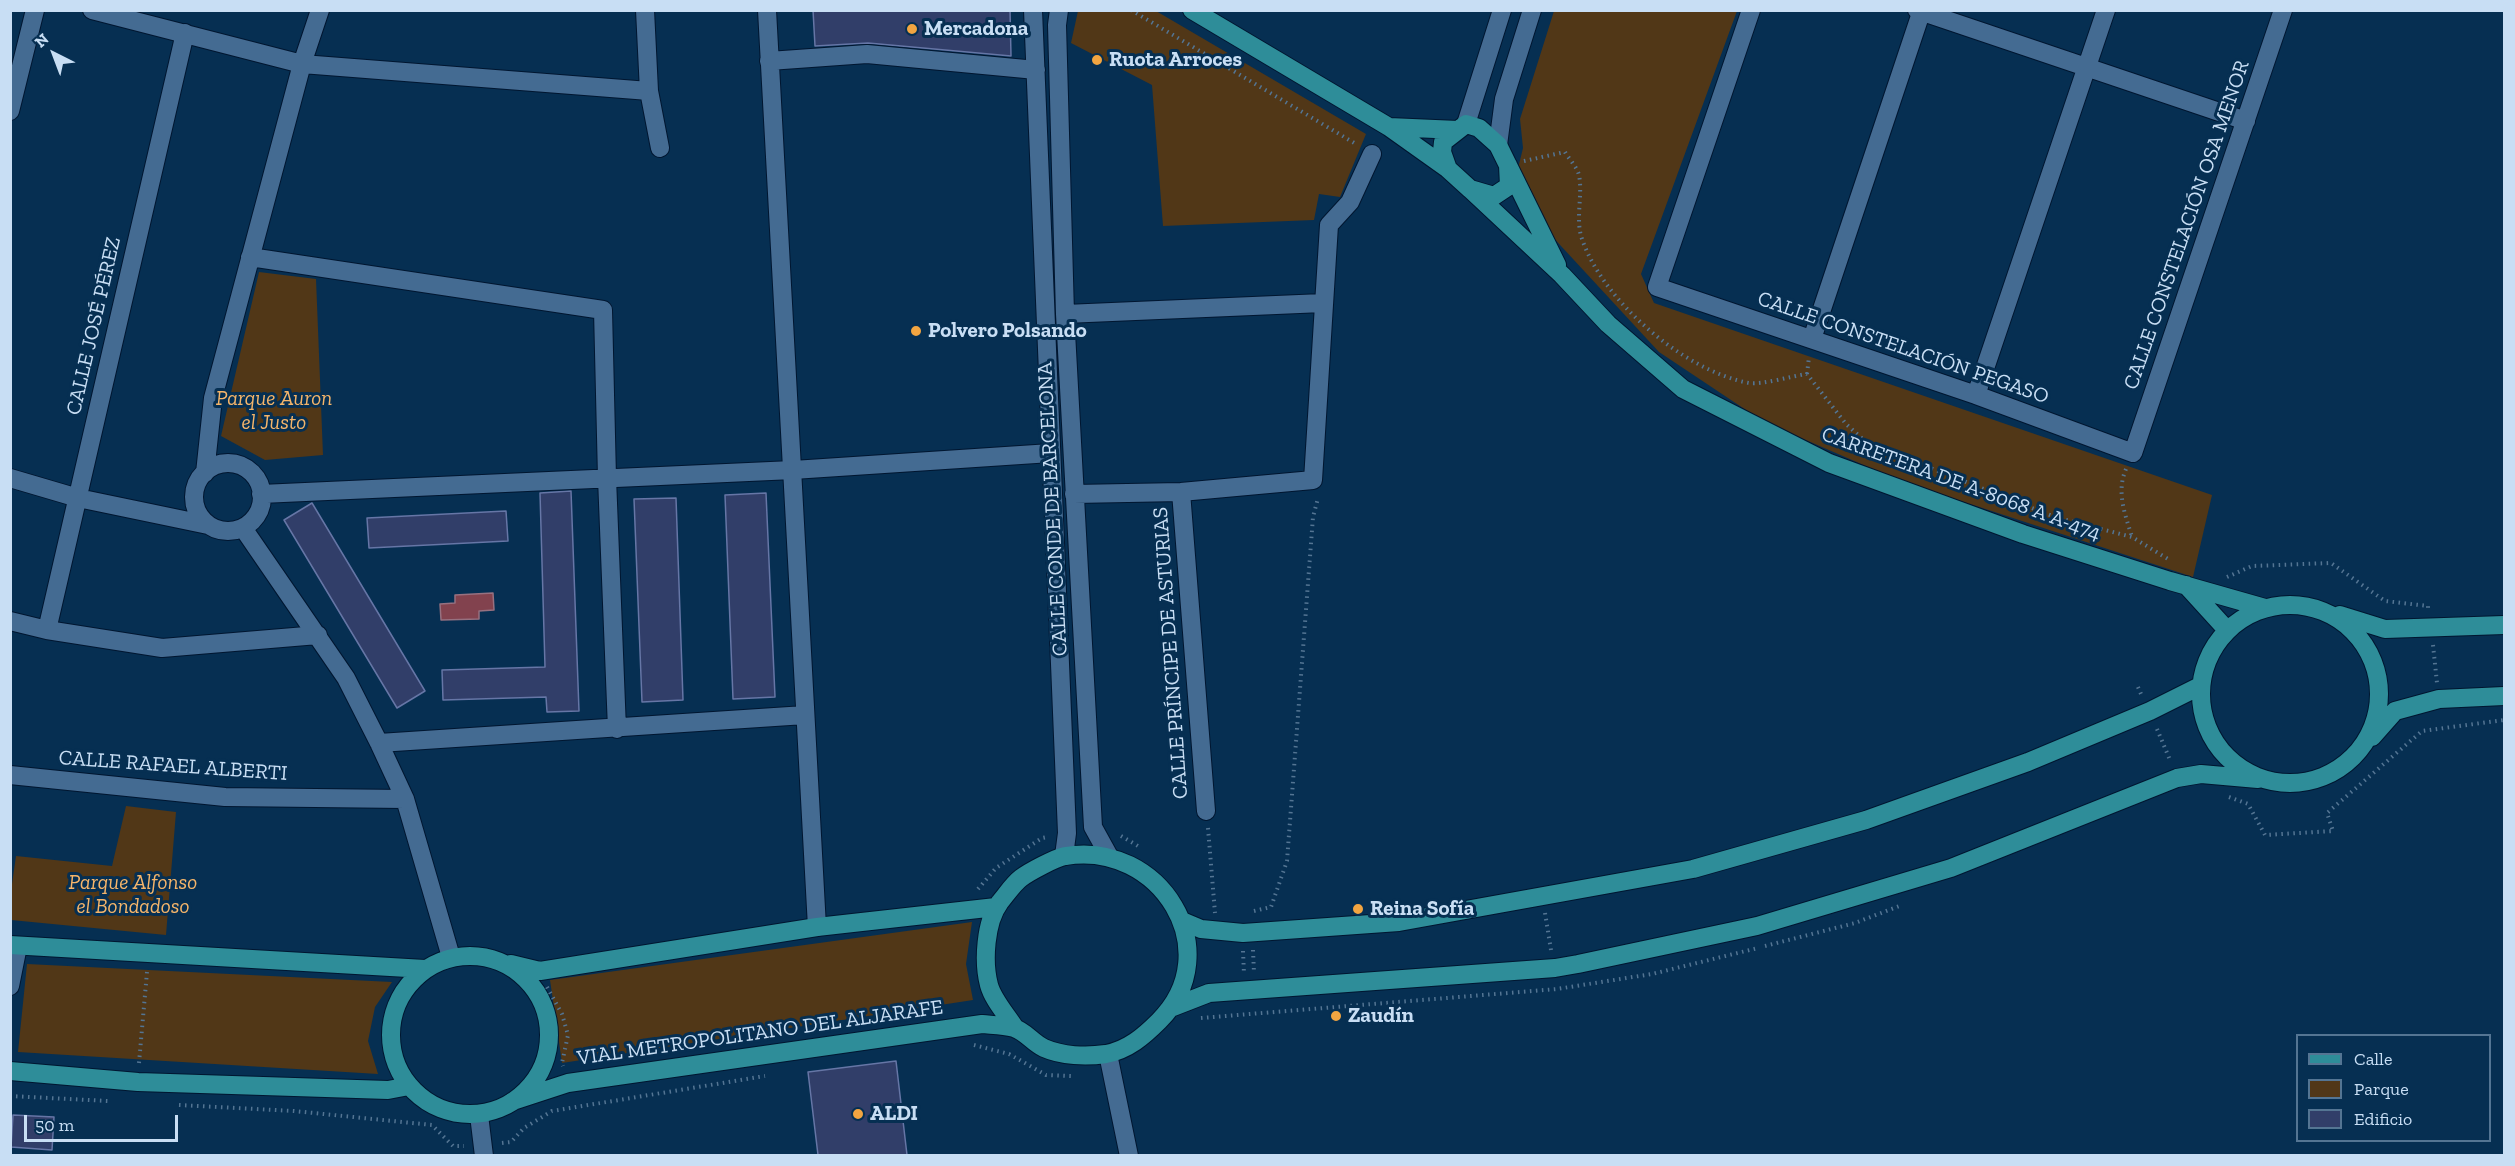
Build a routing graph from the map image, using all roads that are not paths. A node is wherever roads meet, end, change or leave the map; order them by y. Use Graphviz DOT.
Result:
graph roads {
  1 [pos="35,10"];
  2 [pos="92,10"];
  3 [pos="320,10"];
  4 [pos="645,10"];
  5 [pos="766,10"];
  6 [pos="1033,10"];
  7 [pos="1059,10"];
  8 [pos="1192,10"];
  9 [pos="1502,10"];
  10 [pos="1532,10"];
  11 [pos="1751,10"];
  12 [pos="2106,10"];
  13 [pos="2283,10"];
  14 [pos="1920,11"];
  15 [pos="114,13"];
  16 [pos="185,33"];
  17 [pos="770,61"];
  18 [pos="302,64"];
  19 [pos="2087,68"];
  20 [pos="1036,70"];
  21 [pos="649,91"];
  22 [pos="10,111"];
  23 [pos="2246,121"];
  24 [pos="1389,127"];
  25 [pos="1462,127"];
  26 [pos="1498,145"];
  27 [pos="660,148"];
  28 [pos="1372,154"];
  29 [pos="1512,164"];
  30 [pos="1448,169"];
  31 [pos="1470,189"];
  32 [pos="250,257"];
  33 [pos="1562,275"];
  34 [pos="1323,303"];
  35 [pos="1065,314"];
  36 [pos="1812,339"];
  37 [pos="1976,395"];
  38 [pos="1051,453"];
  39 [pos="2133,453"];
  40 [pos="793,470"];
  41 [pos="205,473"];
  42 [pos="10,478"];
  43 [pos="607,478"];
  44 [pos="1181,492"];
  45 [pos="261,494"];
  46 [pos="1074,494"];
  47 [pos="78,498"];
  48 [pos="208,525"];
  49 [pos="243,528"];
  50 [pos="2178,583"];
  51 [pos="2265,608"];
  52 [pos="2317,608"];
  53 [pos="10,621"];
  54 [pos="2505,625"];
  55 [pos="47,630"];
  56 [pos="2227,630"];
  57 [pos="318,635"];
  58 [pos="2200,686"];
  59 [pos="2505,696"];
  60 [pos="805,715"];
  61 [pos="617,729"];
  62 [pos="379,743"];
  63 [pos="2359,751"];
  64 [pos="10,775"];
  65 [pos="2258,778"];
  66 [pos="405,799"];
  67 [pos="1206,811"];
  68 [pos="1064,856"];
  69 [pos="1109,856"];
  70 [pos="996,907"];
  71 [pos="1182,921"];
  72 [pos="817,927"];
  73 [pos="14,946"];
  74 [pos="451,957"];
  75 [pos="506,963"];
  76 [pos="425,969"];
  77 [pos="10,986"];
  78 [pos="1173,1007"];
  79 [pos="1015,1028"];
  80 [pos="1108,1054"];
  81 [pos="10,1071"];
  82 [pos="409,1086"];
  83 [pos="513,1101"];
  84 [pos="478,1115"];
  85 [pos="484,1155"];
  86 [pos="1129,1155"];
  1 -- 22 [label="street"];
  2 -- 15 [label="street"];
  3 -- 18 [label="street"];
  4 -- 21 [label="street"];
  5 -- 17 [label="street"];
  6 -- 20 [label="street, CALLE CONDE DE BARCELONA"];
  7 -- 35 [label="street, CALLE CONDE DE BARCELONA"];
  8 -- 24 [label="main road"];
  9 -- 25 [label="street"];
  10 -- 26 [label="street"];
  11 -- 36 [label="street, CALLE CONSTELACIÓN PEGASO"];
  12 -- 19 [label="street"];
  13 -- 23 [label="street, CALLE CONSTELACIÓN OSA MENOR"];
  14 -- 19 [label="street"];
  14 -- 36 [label="street"];
  15 -- 16 [label="street"];
  16 -- 18 [label="street"];
  16 -- 47 [label="street, CALLE JOSÉ PÉREZ"];
  17 -- 20 [label="street"];
  17 -- 40 [label="street"];
  18 -- 21 [label="street"];
  18 -- 32 [label="street"];
  19 -- 23 [label="street"];
  19 -- 37 [label="street"];
  20 -- 38 [label="street, CALLE CONDE DE BARCELONA"];
  21 -- 27 [label="street"];
  23 -- 39 [label="street, CALLE CONSTELACIÓN OSA MENOR"];
  24 -- 25 [label="main road"];
  24 -- 30 [label="main road"];
  25 -- 26 [label="main road"];
  25 -- 30 [label="main road"];
  26 -- 29 [label="main road"];
  28 -- 34 [label="street"];
  29 -- 31 [label="main road"];
  29 -- 33 [label="main road, CARRETERA DE A-8068 A A-474"];
  30 -- 31 [label="main road"];
  31 -- 33 [label="main road, CARRETERA DE A-8068 A A-474"];
  32 -- 41 [label="street"];
  32 -- 43 [label="street"];
  33 -- 50 [label="main road, CARRETERA DE A-8068 A A-474"];
  34 -- 35 [label="street"];
  34 -- 44 [label="street"];
  35 -- 46 [label="street, CALLE CONDE DE BARCELONA"];
  36 -- 37 [label="street, CALLE CONSTELACIÓN PEGASO"];
  37 -- 39 [label="street, CALLE CONSTELACIÓN PEGASO"];
  38 -- 40 [label="street"];
  38 -- 68 [label="street, CALLE CONDE DE BARCELONA"];
  40 -- 43 [label="street"];
  40 -- 60 [label="street"];
  41 -- 45 [label="street"];
  41 -- 48 [label="street"];
  42 -- 47 [label="street"];
  43 -- 45 [label="street"];
  43 -- 61 [label="street"];
  44 -- 46 [label="street"];
  44 -- 67 [label="street, CALLE PRÍNCIPE DE ASTURIAS"];
  45 -- 49 [label="street"];
  46 -- 69 [label="street, CALLE CONDE DE BARCELONA"];
  47 -- 48 [label="street"];
  47 -- 55 [label="street, CALLE JOSÉ PÉREZ"];
  48 -- 49 [label="street"];
  49 -- 57 [label="street"];
  50 -- 51 [label="main road, CARRETERA DE A-8068 A A-474"];
  50 -- 56 [label="main road"];
  51 -- 52 [label="main road, VIAL METROPOLITANO DEL ALJARAFE"];
  51 -- 56 [label="main road, VIAL METROPOLITANO DEL ALJARAFE"];
  52 -- 54 [label="main road, VIAL METROPOLITANO DEL ALJARAFE"];
  52 -- 63 [label="main road, VIAL METROPOLITANO DEL ALJARAFE"];
  53 -- 55 [label="street"];
  55 -- 57 [label="street"];
  56 -- 58 [label="main road, VIAL METROPOLITANO DEL ALJARAFE"];
  57 -- 62 [label="street"];
  58 -- 65 [label="main road, VIAL METROPOLITANO DEL ALJARAFE"];
  58 -- 71 [label="main road"];
  59 -- 63 [label="main road, VIAL METROPOLITANO DEL ALJARAFE"];
  60 -- 61 [label="street"];
  60 -- 72 [label="street"];
  61 -- 62 [label="street"];
  62 -- 66 [label="street"];
  63 -- 65 [label="main road, VIAL METROPOLITANO DEL ALJARAFE"];
  64 -- 66 [label="street, CALLE RAFAEL ALBERTI"];
  65 -- 78 [label="main road, VIAL METROPOLITANO DEL ALJARAFE"];
  66 -- 74 [label="street"];
  68 -- 69 [label="main road, VIAL METROPOLITANO DEL ALJARAFE"];
  68 -- 70 [label="main road, VIAL METROPOLITANO DEL ALJARAFE"];
  69 -- 71 [label="main road, VIAL METROPOLITANO DEL ALJARAFE"];
  70 -- 72 [label="main road, VIAL METROPOLITANO DEL ALJARAFE"];
  70 -- 79 [label="main road, VIAL METROPOLITANO DEL ALJARAFE"];
  71 -- 78 [label="main road, VIAL METROPOLITANO DEL ALJARAFE"];
  72 -- 75 [label="main road, VIAL METROPOLITANO DEL ALJARAFE"];
  73 -- 76 [label="main road, VIAL METROPOLITANO DEL ALJARAFE"];
  73 -- 77 [label="street"];
  74 -- 75 [label="main road, VIAL METROPOLITANO DEL ALJARAFE"];
  74 -- 76 [label="main road, VIAL METROPOLITANO DEL ALJARAFE"];
  75 -- 83 [label="main road, VIAL METROPOLITANO DEL ALJARAFE"];
  76 -- 82 [label="main road, VIAL METROPOLITANO DEL ALJARAFE"];
  78 -- 80 [label="main road, VIAL METROPOLITANO DEL ALJARAFE"];
  79 -- 80 [label="main road, VIAL METROPOLITANO DEL ALJARAFE"];
  79 -- 83 [label="main road, VIAL METROPOLITANO DEL ALJARAFE"];
  80 -- 86 [label="street"];
  81 -- 82 [label="main road"];
  82 -- 84 [label="main road, VIAL METROPOLITANO DEL ALJARAFE"];
  83 -- 84 [label="main road, VIAL METROPOLITANO DEL ALJARAFE"];
  84 -- 85 [label="street"];
}
